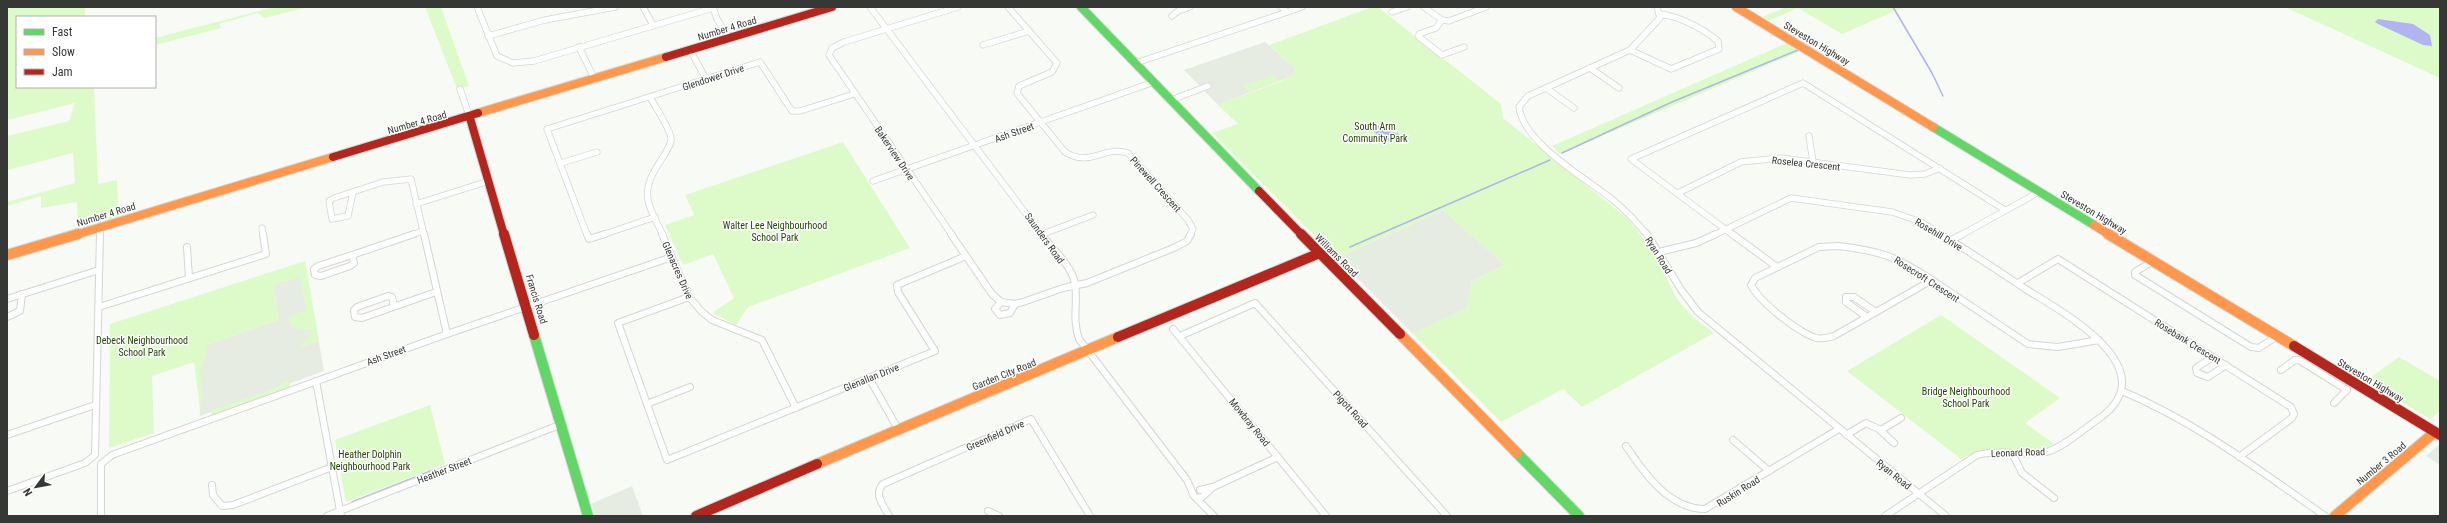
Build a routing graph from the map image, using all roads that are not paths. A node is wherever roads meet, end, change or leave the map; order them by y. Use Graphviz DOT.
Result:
graph roads {
  1 [pos="477,7"];
  2 [pos="616,7"];
  3 [pos="643,7"];
  4 [pos="713,7"];
  5 [pos="832,7"];
  6 [pos="870,7"];
  7 [pos="958,7"];
  8 [pos="1008,7"];
  9 [pos="1081,7"];
  10 [pos="1190,7"];
  11 [pos="1281,7"];
  12 [pos="1302,7"];
  13 [pos="1408,7"];
  14 [pos="1424,7"];
  15 [pos="1486,7"];
  16 [pos="1657,7"];
  17 [pos="1736,7"];
  18 [pos="1287,12"];
  19 [pos="1392,12"];
  20 [pos="1660,14"];
  21 [pos="1172,16"];
  22 [pos="1442,20"];
  23 [pos="653,25"];
  24 [pos="887,28"];
  25 [pos="1029,31"];
  26 [pos="488,36"];
  27 [pos="729,38"];
  28 [pos="983,45"];
  29 [pos="579,47"];
  30 [pos="1464,47"];
  31 [pos="690,50"];
  32 [pos="1630,50"];
  33 [pos="1136,63"];
  34 [pos="1590,68"];
  35 [pos="706,79"];
  36 [pos="595,80"];
  37 [pos="1154,82"];
  38 [pos="1208,86"];
  39 [pos="1546,88"];
  40 [pos="1619,88"];
  41 [pos="460,89"];
  42 [pos="854,94"];
  43 [pos="650,97"];
  44 [pos="1171,100"];
  45 [pos="1574,108"];
  46 [pos="470,118"];
  47 [pos="1041,122"];
  48 [pos="1809,136"];
  49 [pos="975,145"];
  50 [pos="597,152"];
  51 [pos="1813,162"];
  52 [pos="561,163"];
  53 [pos="1940,168"];
  54 [pos="906,169"];
  55 [pos="489,181"];
  56 [pos="873,181"];
  57 [pos="353,192"];
  58 [pos="2039,192"];
  59 [pos="1678,193"];
  60 [pos="416,204"];
  61 [pos="2005,210"];
  62 [pos="1093,214"];
  63 [pos="655,217"];
  64 [pos="100,228"];
  65 [pos="262,228"];
  66 [pos="1726,229"];
  67 [pos="422,231"];
  68 [pos="1043,234"];
  69 [pos="1951,240"];
  70 [pos="187,247"];
  71 [pos="1659,252"];
  72 [pos="1320,253"];
  73 [pos="352,254"];
  74 [pos="7,255"];
  75 [pos="672,256"];
  76 [pos="966,256"];
  77 [pos="2153,261"];
  78 [pos="1777,267"];
  79 [pos="99,270"];
  80 [pos="189,278"];
  81 [pos="1932,280"];
  82 [pos="2018,284"];
  83 [pos="1076,286"];
  84 [pos="436,292"];
  85 [pos="22,294"];
  86 [pos="689,297"];
  87 [pos="7,299"];
  88 [pos="1001,302"];
  89 [pos="1015,304"];
  90 [pos="394,306"];
  91 [pos="527,306"];
  92 [pos="99,307"];
  93 [pos="1876,312"];
  94 [pos="7,317"];
  95 [pos="1867,317"];
  96 [pos="1173,329"];
  97 [pos="447,334"];
  98 [pos="1180,336"];
  99 [pos="2277,336"];
  100 [pos="2099,340"];
  101 [pos="2035,348"];
  102 [pos="1088,350"];
  103 [pos="2038,355"];
  104 [pos="2213,357"];
  105 [pos="2312,357"];
  106 [pos="2304,363"];
  107 [pos="2226,365"];
  108 [pos="2281,370"];
  109 [pos="869,378"];
  110 [pos="316,381"];
  111 [pos="690,387"];
  112 [pos="2122,391"];
  113 [pos="2334,403"];
  114 [pos="647,404"];
  115 [pos="96,405"];
  116 [pos="796,408"];
  117 [pos="1901,418"];
  118 [pos="562,424"];
  119 [pos="898,429"];
  120 [pos="1839,429"];
  121 [pos="1880,430"];
  122 [pos="2438,431"];
  123 [pos="7,435"];
  124 [pos="1846,435"];
  125 [pos="1733,440"];
  126 [pos="1894,443"];
  127 [pos="1626,446"];
  128 [pos="2012,453"];
  129 [pos="1278,457"];
  130 [pos="2238,457"];
  131 [pos="332,468"];
  132 [pos="1770,471"];
  133 [pos="212,485"];
  134 [pos="7,491"];
  135 [pos="1199,494"];
  136 [pos="1918,494"];
  137 [pos="2054,498"];
  138 [pos="988,511"];
  139 [pos="340,513"];
  140 [pos="101,516"];
  141 [pos="327,516"];
  142 [pos="588,516"];
  143 [pos="696,516"];
  144 [pos="889,516"];
  145 [pos="1000,516"];
  146 [pos="1090,516"];
  147 [pos="1214,516"];
  148 [pos="1326,516"];
  149 [pos="1447,516"];
  150 [pos="1579,516"];
  151 [pos="1885,516"];
  152 [pos="1946,516"];
  153 [pos="2325,516"];
  154 [pos="2336,516"];
  1 -- 26 [label="street"];
  2 -- 26 [label="street"];
  3 -- 23 [label="street"];
  4 -- 23 [label="street"];
  4 -- 27 [label="street"];
  5 -- 27 [label="street, Number 4 Road"];
  6 -- 24 [label="street, Saunders Road"];
  7 -- 24 [label="street"];
  8 -- 25 [label="street, Pinewell Crescent"];
  9 -- 33 [label="street, Williams Road"];
  10 -- 21 [label="street"];
  11 -- 18 [label="street"];
  12 -- 18 [label="street"];
  13 -- 19 [label="street"];
  14 -- 22 [label="street"];
  15 -- 22 [label="street"];
  16 -- 20 [label="street"];
  17 -- 58 [label="street, Steveston Highway"];
  18 -- 33 [label="street"];
  20 -- 32 [label="street, Ryan Road"];
  20 -- 32 [label="street"];
  22 -- 30 [label="street"];
  23 -- 29 [label="street"];
  24 -- 42 [label="street, Bakerview Drive"];
  24 -- 49 [label="street, Saunders Road"];
  25 -- 28 [label="street"];
  25 -- 47 [label="street, Pinewell Crescent"];
  26 -- 29 [label="street"];
  27 -- 31 [label="street, Number 4 Road"];
  29 -- 36 [label="street"];
  31 -- 35 [label="street"];
  31 -- 36 [label="street, Number 4 Road"];
  32 -- 34 [label="street, Ryan Road"];
  33 -- 37 [label="street, Williams Road"];
  34 -- 39 [label="street, Ryan Road"];
  34 -- 40 [label="street"];
  35 -- 42 [label="street, Glendower Drive"];
  35 -- 43 [label="street, Glendower Drive"];
  36 -- 46 [label="street, Number 4 Road"];
  37 -- 44 [label="street, Williams Road"];
  37 -- 47 [label="street, Ash Street"];
  38 -- 44 [label="street"];
  39 -- 45 [label="street"];
  39 -- 71 [label="street, Ryan Road"];
  41 -- 46 [label="street, Francis Road"];
  42 -- 54 [label="street, Bakerview Drive"];
  43 -- 52 [label="street, Glendower Drive"];
  43 -- 63 [label="street, Glenacres Drive"];
  44 -- 72 [label="street, Williams Road"];
  46 -- 55 [label="street, Francis Road"];
  46 -- 64 [label="street, Number 4 Road"];
  47 -- 49 [label="street, Ash Street"];
  47 -- 83 [label="street, Pinewell Crescent"];
  48 -- 51 [label="street"];
  49 -- 54 [label="street, Ash Street"];
  49 -- 68 [label="street, Saunders Road"];
  50 -- 52 [label="street"];
  51 -- 53 [label="street, Roselea Crescent"];
  51 -- 59 [label="street, Roselea Crescent"];
  52 -- 63 [label="street"];
  53 -- 59 [label="street"];
  53 -- 61 [label="street"];
  54 -- 56 [label="street, Ash Street"];
  54 -- 76 [label="street, Bakerview Drive"];
  55 -- 60 [label="street"];
  55 -- 91 [label="street, Francis Road"];
  57 -- 57 [label="street"];
  57 -- 60 [label="street"];
  58 -- 61 [label="street"];
  58 -- 77 [label="street, Steveston Highway"];
  59 -- 66 [label="street"];
  60 -- 67 [label="street"];
  61 -- 69 [label="street"];
  62 -- 68 [label="street"];
  63 -- 75 [label="street, Glenacres Drive"];
  64 -- 74 [label="street, Number 4 Road"];
  64 -- 79 [label="street"];
  65 -- 80 [label="street"];
  66 -- 69 [label="street, Rosehill Drive"];
  66 -- 71 [label="street, Rosehill Drive"];
  66 -- 78 [label="street"];
  67 -- 73 [label="street"];
  67 -- 84 [label="street"];
  68 -- 83 [label="street, Saunders Road"];
  69 -- 82 [label="street, Rosehill Drive"];
  70 -- 80 [label="street"];
  71 -- 120 [label="street, Ryan Road"];
  72 -- 102 [label="street, Garden City Road"];
  72 -- 150 [label="street, Williams Road"];
  73 -- 73 [label="street"];
  75 -- 86 [label="street, Glenacres Drive"];
  75 -- 91 [label="street, Ash Street"];
  76 -- 88 [label="street, Bakerview Drive"];
  76 -- 109 [label="street, Glenallan Drive"];
  77 -- 99 [label="street, Steveston Highway"];
  77 -- 99 [label="street"];
  78 -- 81 [label="street, Rosecroft Crescent"];
  78 -- 95 [label="street, Rosecroft Crescent"];
  79 -- 85 [label="street"];
  79 -- 92 [label="street"];
  80 -- 92 [label="street"];
  81 -- 93 [label="street"];
  81 -- 101 [label="street, Rosecroft Crescent"];
  82 -- 100 [label="street, Rosehill Drive"];
  82 -- 104 [label="street, Rosebank Crescent"];
  83 -- 89 [label="street, Bakerview Drive"];
  83 -- 102 [label="street, Saunders Road"];
  84 -- 90 [label="street"];
  84 -- 97 [label="street"];
  85 -- 87 [label="street"];
  85 -- 94 [label="street"];
  86 -- 114 [label="street"];
  86 -- 116 [label="street, Glenacres Drive"];
  88 -- 89 [label="street, Bakerview Drive"];
  88 -- 89 [label="street, Bakerview Drive"];
  90 -- 90 [label="street"];
  91 -- 97 [label="street, Ash Street"];
  91 -- 118 [label="street, Francis Road"];
  92 -- 115 [label="street"];
  93 -- 95 [label="street"];
  93 -- 95 [label="street"];
  96 -- 98 [label="street, Mowbray Road"];
  97 -- 110 [label="street, Ash Street"];
  98 -- 129 [label="street, Mowbray Road"];
  98 -- 149 [label="street, Pigott Road"];
  99 -- 105 [label="street, Steveston Highway"];
  100 -- 101 [label="street"];
  100 -- 112 [label="street, Rosehill Drive"];
  101 -- 103 [label="street"];
  102 -- 119 [label="street, Garden City Road"];
  102 -- 135 [label="street, Saunders Road"];
  104 -- 107 [label="street, Rosebank Crescent"];
  104 -- 107 [label="street"];
  105 -- 106 [label="street"];
  105 -- 122 [label="street, Steveston Highway"];
  106 -- 108 [label="street"];
  106 -- 113 [label="street"];
  107 -- 130 [label="street, Rosebank Crescent"];
  109 -- 116 [label="street, Glenallan Drive"];
  109 -- 119 [label="street"];
  110 -- 131 [label="street"];
  110 -- 140 [label="street, Ash Street"];
  111 -- 114 [label="street"];
  112 -- 128 [label="street, Leonard Road"];
  112 -- 130 [label="street"];
  114 -- 116 [label="street, Glenallan Drive"];
  115 -- 123 [label="street"];
  115 -- 134 [label="street"];
  117 -- 121 [label="street"];
  118 -- 139 [label="street, Heather Street"];
  118 -- 142 [label="street, Francis Road"];
  119 -- 143 [label="street, Garden City Road"];
  120 -- 124 [label="street, Ryan Road"];
  120 -- 132 [label="street, Ruskin Road"];
  121 -- 124 [label="street"];
  121 -- 126 [label="street"];
  122 -- 154 [label="street, Number 3 Road"];
  124 -- 136 [label="street, Ryan Road"];
  125 -- 132 [label="street"];
  127 -- 132 [label="street, Ruskin Road"];
  128 -- 136 [label="street, Leonard Road"];
  128 -- 137 [label="street"];
  129 -- 135 [label="street"];
  129 -- 148 [label="street, Mowbray Road"];
  130 -- 153 [label="street"];
  131 -- 133 [label="street"];
  131 -- 139 [label="street"];
  135 -- 147 [label="street, Saunders Road"];
  136 -- 151 [label="street, Leonard Road"];
  136 -- 152 [label="street, Ryan Road"];
  138 -- 145 [label="street"];
  139 -- 141 [label="street, Heather Street"];
  144 -- 146 [label="street, Greenfield Drive"];
}
